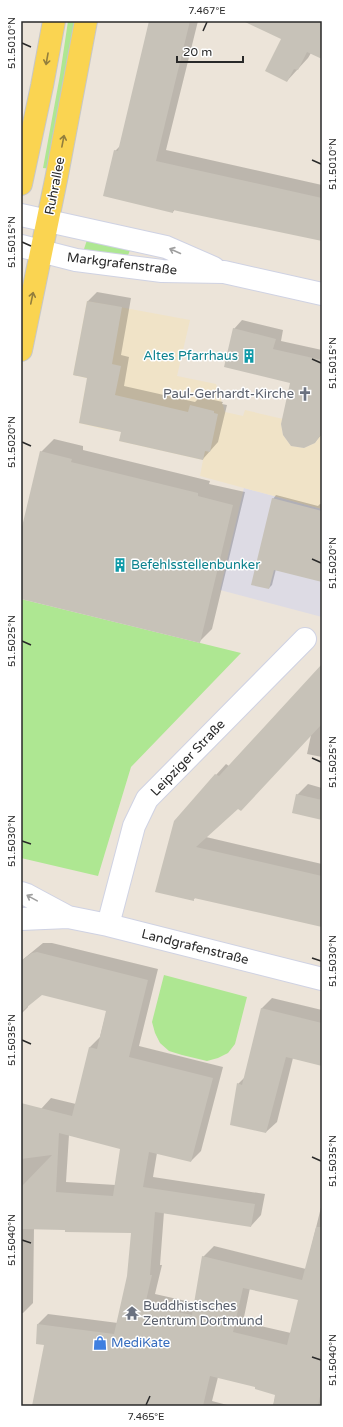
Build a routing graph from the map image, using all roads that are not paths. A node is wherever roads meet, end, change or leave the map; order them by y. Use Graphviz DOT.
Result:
graph roads {
  1 [pos="54,21"];
  2 [pos="86,21"];
  3 [pos="21,184"];
  4 [pos="21,215"];
  5 [pos="48,220"];
  6 [pos="21,246"];
  7 [pos="42,252"];
  8 [pos="224,272"];
  9 [pos="322,294"];
  10 [pos="21,350"];
  11 [pos="305,639"];
  12 [pos="21,893"];
  13 [pos="68,917"];
  14 [pos="21,919"];
  15 [pos="108,925"];
  16 [pos="322,979"];
  1 -- 3 [label="main road, one-way"];
  5 -- 2 [label="main road, Ruhrallee, one-way"];
  4 -- 5 [label="street, Markgrafenstraße"];
  5 -- 7 [label="main road, Ruhrallee"];
  8 -- 5 [label="street, Markgrafenstraße, one-way"];
  6 -- 7 [label="street, Markgrafenstraße"];
  7 -- 8 [label="street, Markgrafenstraße"];
  10 -- 7 [label="main road, Ruhrallee, one-way"];
  8 -- 9 [label="street, Markgrafenstraße"];
  11 -- 15 [label="street, Leipziger Straße"];
  13 -- 12 [label="street, Landgrafenstraße, one-way"];
  13 -- 14 [label="street, Landgrafenstraße"];
  13 -- 15 [label="street, Landgrafenstraße"];
  15 -- 16 [label="street, Landgrafenstraße"];
}
